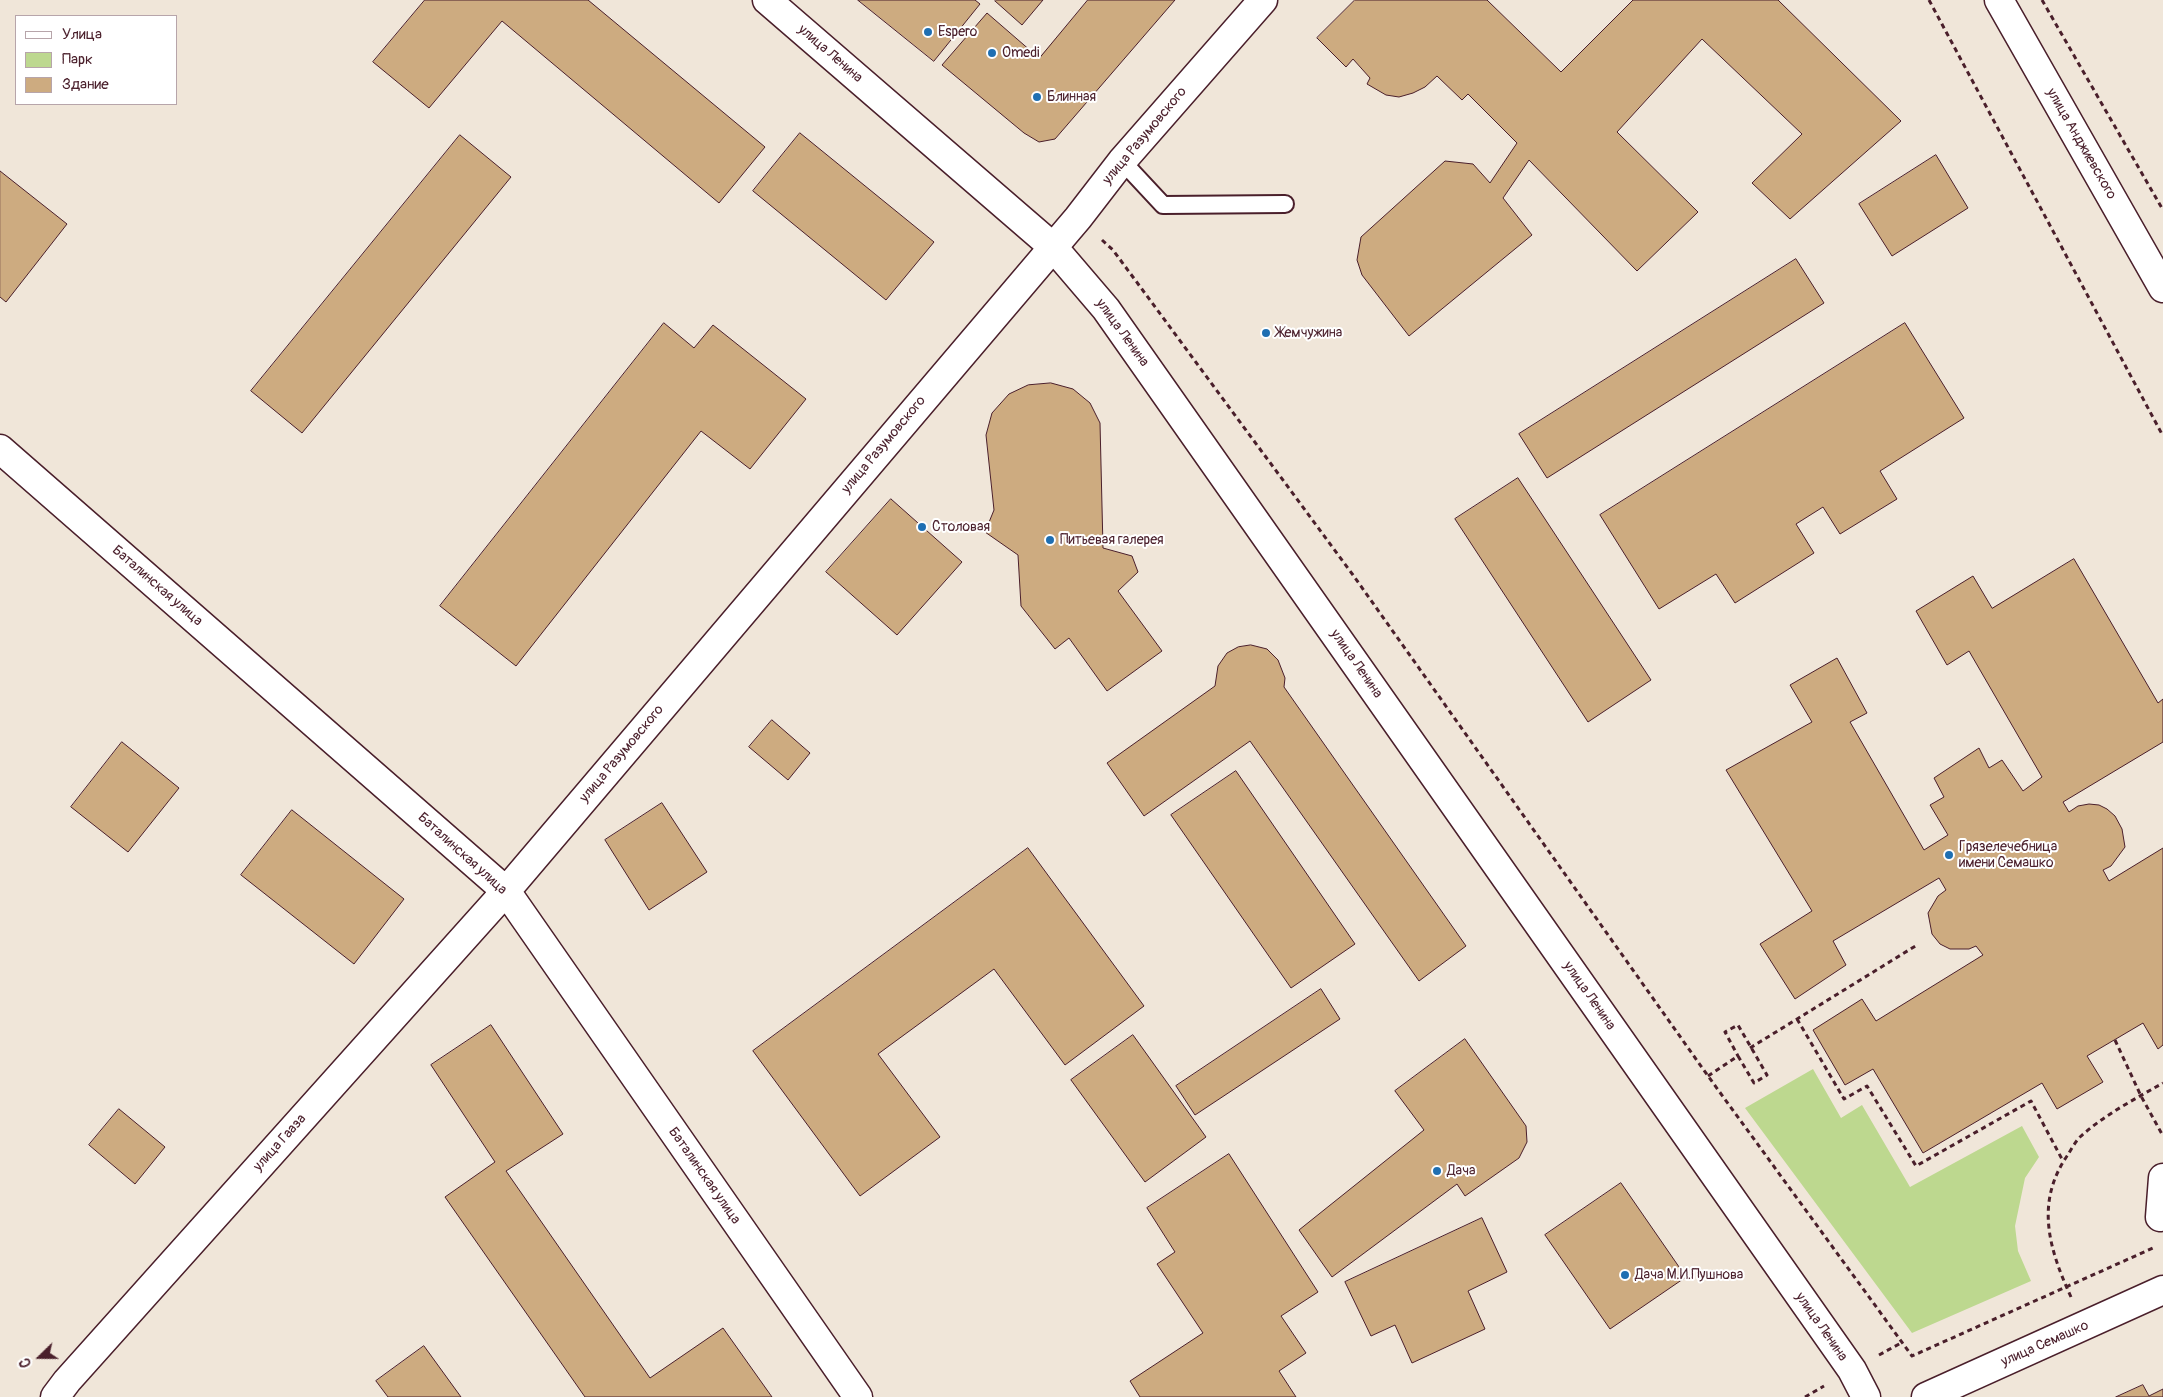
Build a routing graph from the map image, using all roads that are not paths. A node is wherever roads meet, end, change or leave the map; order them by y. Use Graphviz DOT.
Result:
graph roads {
  1 [pos="768,0"];
  2 [pos="1263,0"];
  3 [pos="1999,0"];
  4 [pos="1122,161"];
  5 [pos="1285,204"];
  6 [pos="1053,247"];
  7 [pos="2163,288"];
  8 [pos="0,449"];
  9 [pos="506,891"];
  10 [pos="2163,1178"];
  11 [pos="2160,1217"];
  12 [pos="2163,1290"];
  13 [pos="55,1397"];
  14 [pos="858,1397"];
  15 [pos="1866,1397"];
  16 [pos="1926,1397"];
  1 -- 6 [label="street, улица Ленина"];
  2 -- 4 [label="street, улица Разумовского"];
  3 -- 7 [label="street, улица Анджиевского"];
  4 -- 5 [label="lane"];
  4 -- 6 [label="street, улица Разумовского"];
  6 -- 9 [label="street, улица Разумовского"];
  6 -- 15 [label="street, улица Ленина"];
  8 -- 9 [label="street, Баталинская улица"];
  9 -- 13 [label="street, улица Гааза"];
  9 -- 14 [label="street, Баталинская улица"];
  10 -- 11 [label="street"];
  12 -- 16 [label="street, улица Семашко"];
}
